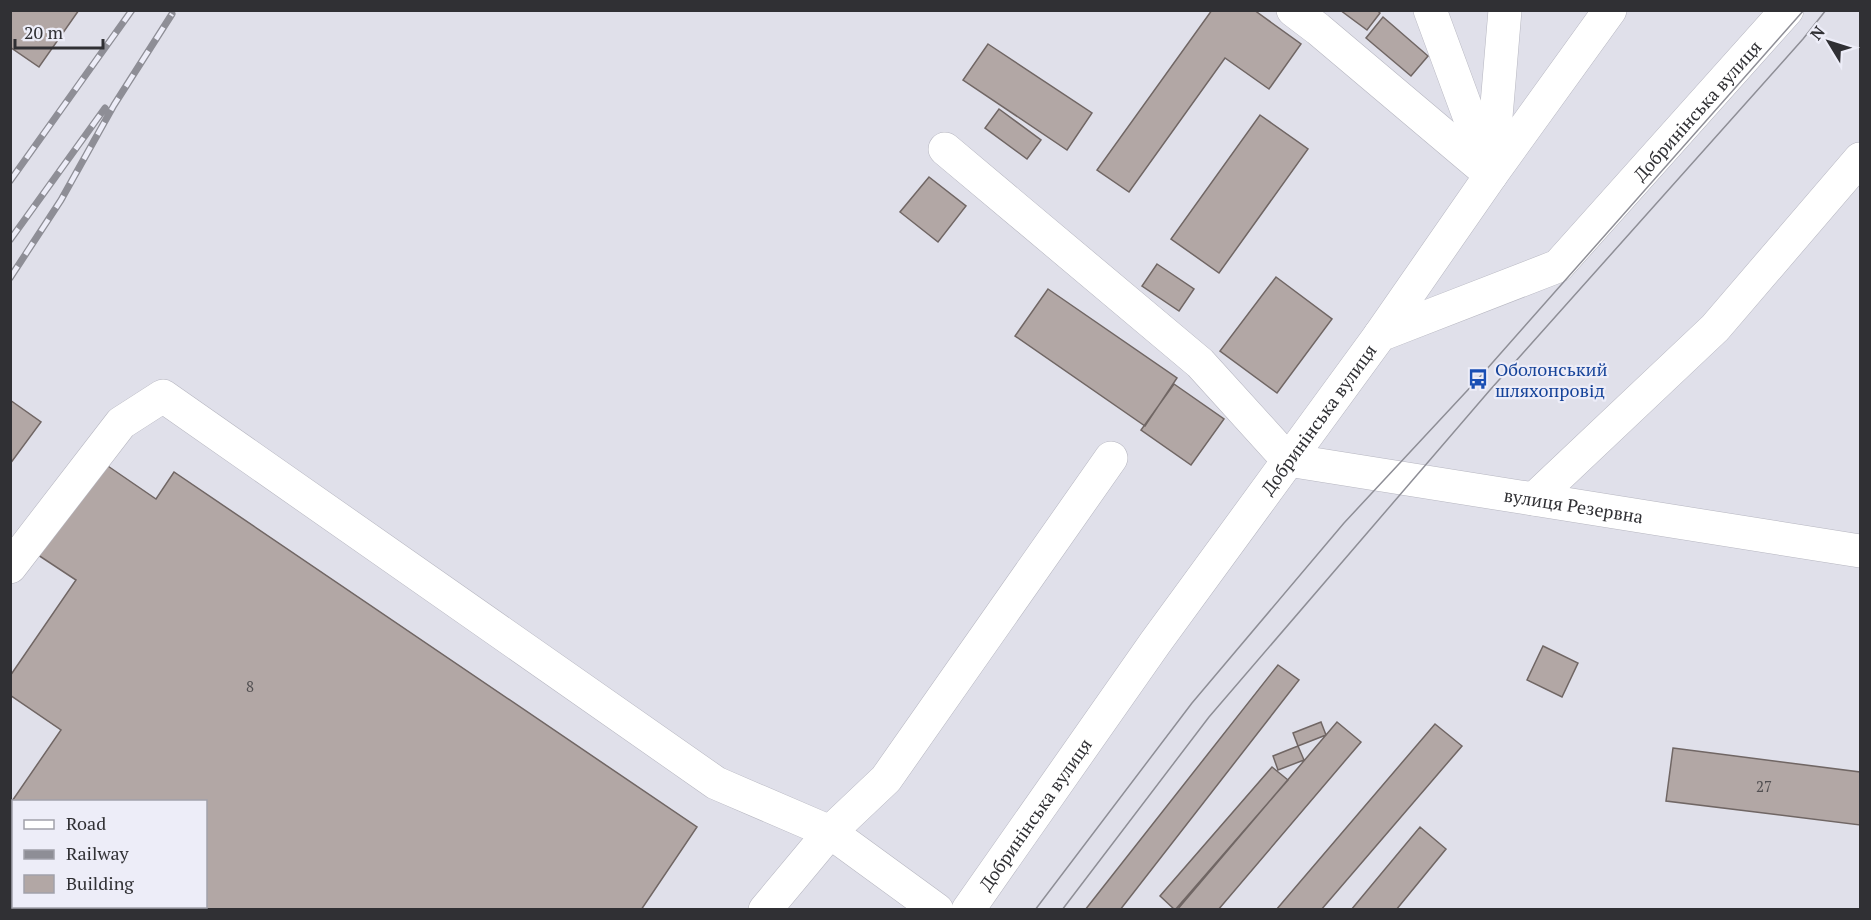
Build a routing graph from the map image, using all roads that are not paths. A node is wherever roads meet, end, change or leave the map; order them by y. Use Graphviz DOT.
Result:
graph roads {
  1 [pos="1293,10"];
  2 [pos="1430,10"];
  3 [pos="1505,10"];
  4 [pos="1610,10"];
  5 [pos="1786,10"];
  6 [pos="945,149"];
  7 [pos="1860,159"];
  8 [pos="1491,175"];
  9 [pos="1380,335"];
  10 [pos="1111,458"];
  11 [pos="1288,460"];
  12 [pos="1534,499"];
  13 [pos="1860,551"];
  14 [pos="10,567"];
  15 [pos="831,832"];
  16 [pos="765,909"];
  17 [pos="937,909"];
  18 [pos="968,909"];
  1 -- 8 [label="street"];
  2 -- 8 [label="street"];
  3 -- 8 [label="street"];
  4 -- 8 [label="street"];
  5 -- 9 [label="street, Добринінська вулиця"];
  6 -- 11 [label="street"];
  7 -- 12 [label="street"];
  8 -- 9 [label="street"];
  9 -- 11 [label="street, Добринінська вулиця"];
  10 -- 15 [label="street"];
  11 -- 12 [label="street, вулиця Резервна"];
  11 -- 18 [label="street, Добринінська вулиця"];
  12 -- 13 [label="street, вулиця Резервна"];
  14 -- 15 [label="street"];
  15 -- 16 [label="street"];
  15 -- 17 [label="street"];
}
